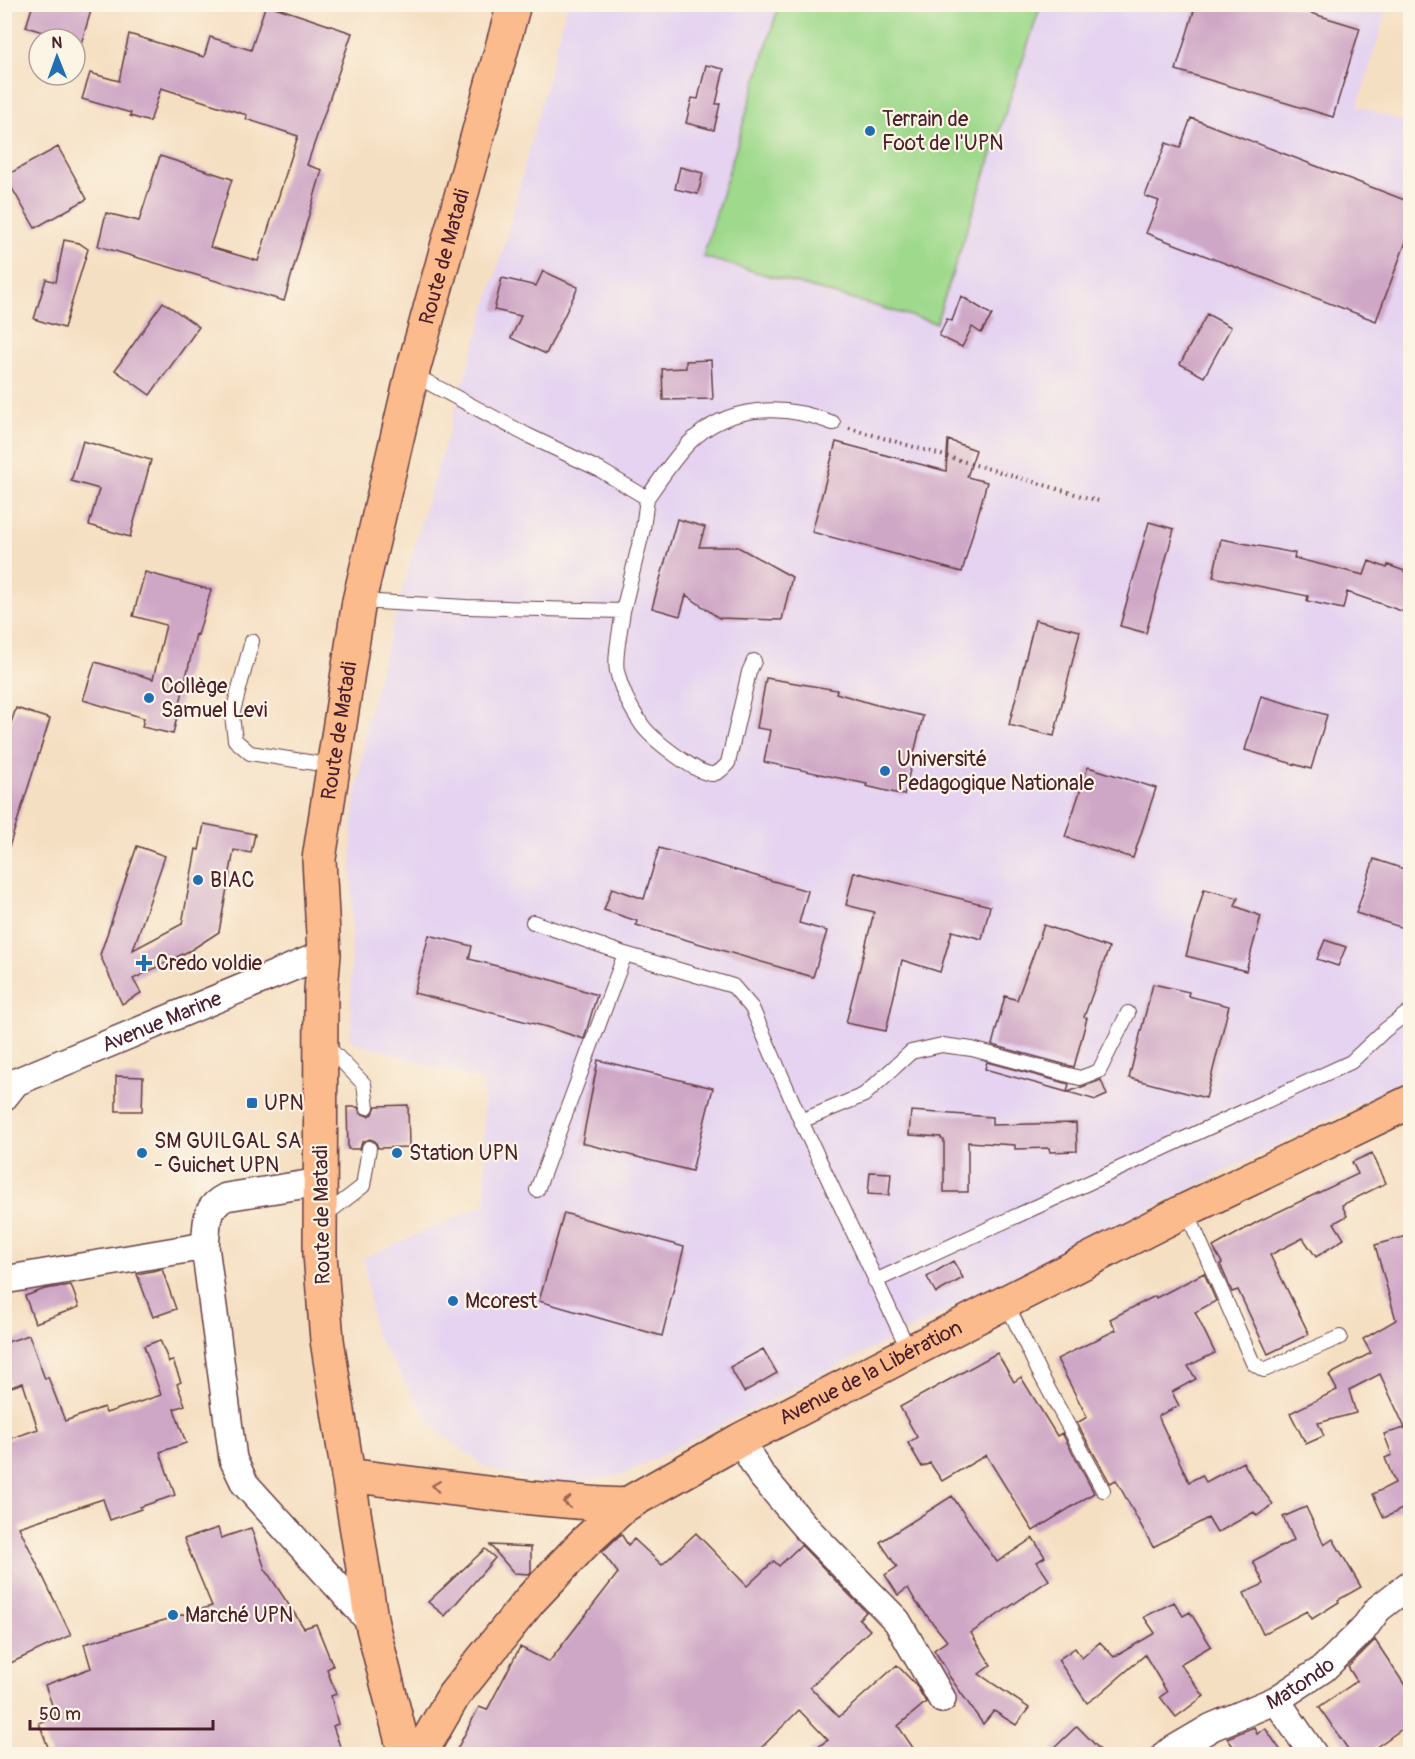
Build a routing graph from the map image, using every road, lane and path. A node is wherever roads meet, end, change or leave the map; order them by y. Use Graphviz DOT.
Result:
graph roads {
  1 [pos="514,4"];
  2 [pos="412,374"];
  3 [pos="833,423"];
  4 [pos="647,498"];
  5 [pos="1099,501"];
  6 [pos="359,601"];
  7 [pos="623,611"];
  8 [pos="252,640"];
  9 [pos="754,661"];
  10 [pos="334,766"];
  11 [pos="533,922"];
  12 [pos="324,954"];
  13 [pos="625,954"];
  14 [pos="1410,1011"];
  15 [pos="1128,1013"];
  16 [pos="321,1040"];
  17 [pos="8,1086"];
  18 [pos="1410,1102"];
  19 [pos="367,1107"];
  20 [pos="801,1121"];
  21 [pos="369,1149"];
  22 [pos="320,1182"];
  23 [pos="537,1190"];
  24 [pos="1186,1210"];
  25 [pos="320,1219"];
  26 [pos="205,1246"];
  27 [pos="4,1280"];
  28 [pos="874,1281"];
  29 [pos="1006,1302"];
  30 [pos="1340,1337"];
  31 [pos="910,1353"];
  32 [pos="740,1440"];
  33 [pos="348,1475"];
  34 [pos="1103,1490"];
  35 [pos="625,1505"];
  36 [pos="1410,1584"];
  37 [pos="372,1623"];
  38 [pos="942,1699"];
  39 [pos="1276,1700"];
  40 [pos="405,1755"];
  41 [pos="420,1755"];
  42 [pos="1166,1755"];
  43 [pos="1313,1755"];
  1 -- 2 [label="main road, Route de Matadi"];
  2 -- 4 [label="lane"];
  2 -- 6 [label="main road, Route de Matadi"];
  3 -- 4 [label="lane"];
  3 -- 5 [label="path"];
  4 -- 7 [label="lane"];
  6 -- 7 [label="lane"];
  6 -- 10 [label="main road, Route de Matadi"];
  7 -- 9 [label="lane"];
  8 -- 10 [label="lane"];
  10 -- 12 [label="main road, Route de Matadi"];
  11 -- 13 [label="lane"];
  12 -- 16 [label="main road, Route de Matadi"];
  12 -- 17 [label="street, Avenue Marine"];
  13 -- 20 [label="lane"];
  13 -- 23 [label="lane"];
  14 -- 28 [label="lane"];
  15 -- 20 [label="lane"];
  16 -- 19 [label="lane"];
  16 -- 22 [label="main road, Route de Matadi"];
  18 -- 24 [label="main road, Avenue de la Libération"];
  20 -- 28 [label="lane"];
  21 -- 25 [label="lane"];
  22 -- 25 [label="main road, Route de Matadi"];
  22 -- 26 [label="street"];
  24 -- 29 [label="main road, Avenue de la Libération"];
  24 -- 30 [label="lane"];
  25 -- 33 [label="main road, Route de Matadi"];
  26 -- 27 [label="street"];
  26 -- 37 [label="street"];
  28 -- 31 [label="lane"];
  29 -- 31 [label="main road, Avenue de la Libération"];
  29 -- 34 [label="lane"];
  31 -- 32 [label="main road, Avenue de la Libération"];
  32 -- 35 [label="main road, Avenue de la Libération"];
  32 -- 38 [label="street"];
  35 -- 33 [label="main road, one-way"];
  33 -- 37 [label="main road, Route de Matadi"];
  35 -- 41 [label="main road, Avenue de la Libération"];
  36 -- 39 [label="street, Matondo"];
  37 -- 40 [label="main road"];
  39 -- 42 [label="street, Matondo"];
  39 -- 43 [label="street"];
}
